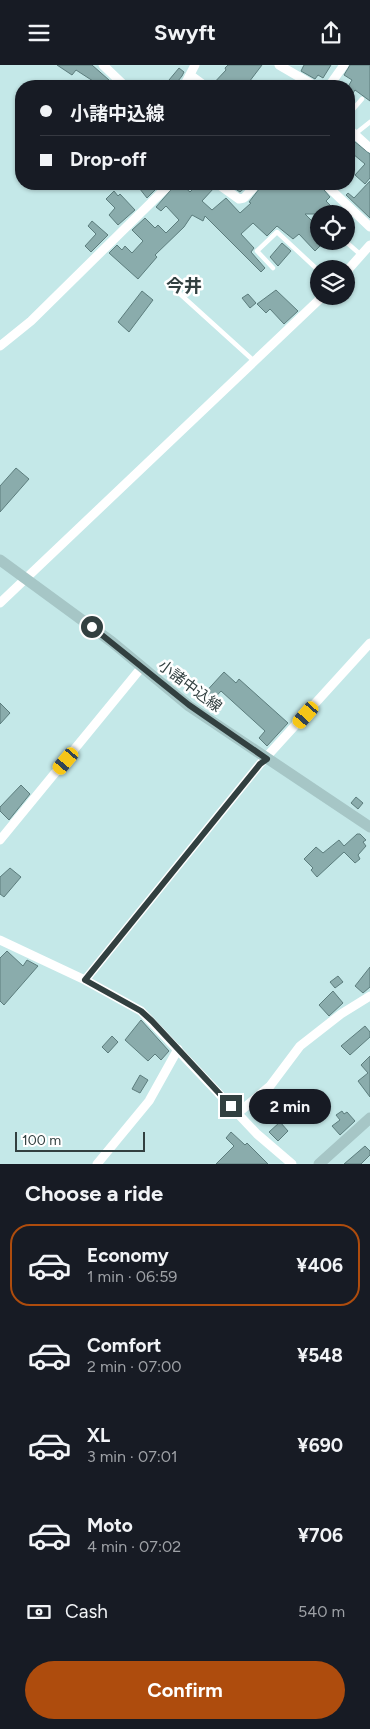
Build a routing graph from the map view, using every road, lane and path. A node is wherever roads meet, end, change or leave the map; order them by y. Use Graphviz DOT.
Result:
graph roads {
  1 [pos="103,65"];
  2 [pos="195,65"];
  3 [pos="279,65"];
  4 [pos="344,65"];
  5 [pos="190,75"];
  6 [pos="119,80"];
  7 [pos="187,80"];
  8 [pos="197,80"];
  9 [pos="305,80"];
  10 [pos="333,80"];
  11 [pos="362,99"];
  12 [pos="355,107"];
  13 [pos="370,122"];
  14 [pos="355,130"];
  15 [pos="355,134"];
  16 [pos="370,148"];
  17 [pos="164,190"];
  18 [pos="226,190"];
  19 [pos="252,190"];
  20 [pos="331,190"];
  21 [pos="370,227"];
  22 [pos="370,245"];
  23 [pos="355,250"];
  24 [pos="361,255"];
  25 [pos="355,261"];
  26 [pos="310,262"];
  27 [pos="273,268"];
  28 [pos="169,284"];
  29 [pos="314,305"];
  30 [pos="0,346"];
  31 [pos="255,361"];
  32 [pos="0,560"];
  33 [pos="23,579"];
  34 [pos="0,603"];
  35 [pos="370,643"];
  36 [pos="141,668"];
  37 [pos="267,759"];
  38 [pos="370,827"];
  39 [pos="0,840"];
  40 [pos="0,940"];
  41 [pos="85,980"];
  42 [pos="370,996"];
  43 [pos="178,1049"];
  44 [pos="238,1113"];
  45 [pos="370,1118"];
  46 [pos="96,1164"];
  47 [pos="292,1164"];
  48 [pos="319,1164"];
  1 -- 6 [label="street"];
  2 -- 5 [label="street"];
  3 -- 9 [label="street"];
  4 -- 10 [label="street"];
  5 -- 7 [label="street"];
  5 -- 8 [label="street"];
  11 -- 12 [label="lane"];
  13 -- 14 [label="lane"];
  15 -- 16 [label="street"];
  17 -- 30 [label="street"];
  18 -- 19 [label="street"];
  20 -- 21 [label="street"];
  22 -- 24 [label="street"];
  23 -- 24 [label="lane"];
  24 -- 25 [label="street"];
  26 -- 27 [label="lane"];
  28 -- 31 [label="lane"];
  29 -- 31 [label="street"];
  31 -- 33 [label="street"];
  32 -- 33 [label="main road, 小諸中込線"];
  33 -- 34 [label="street"];
  33 -- 36 [label="main road, 小諸中込線"];
  35 -- 37 [label="street"];
  36 -- 37 [label="main road, 小諸中込線"];
  36 -- 39 [label="street"];
  37 -- 38 [label="main road, 小諸中込線"];
  37 -- 41 [label="street"];
  40 -- 41 [label="street"];
  41 -- 43 [label="street"];
  42 -- 44 [label="street"];
  43 -- 44 [label="street"];
  43 -- 46 [label="street"];
  44 -- 47 [label="street"];
  45 -- 48 [label="main road"];
}
